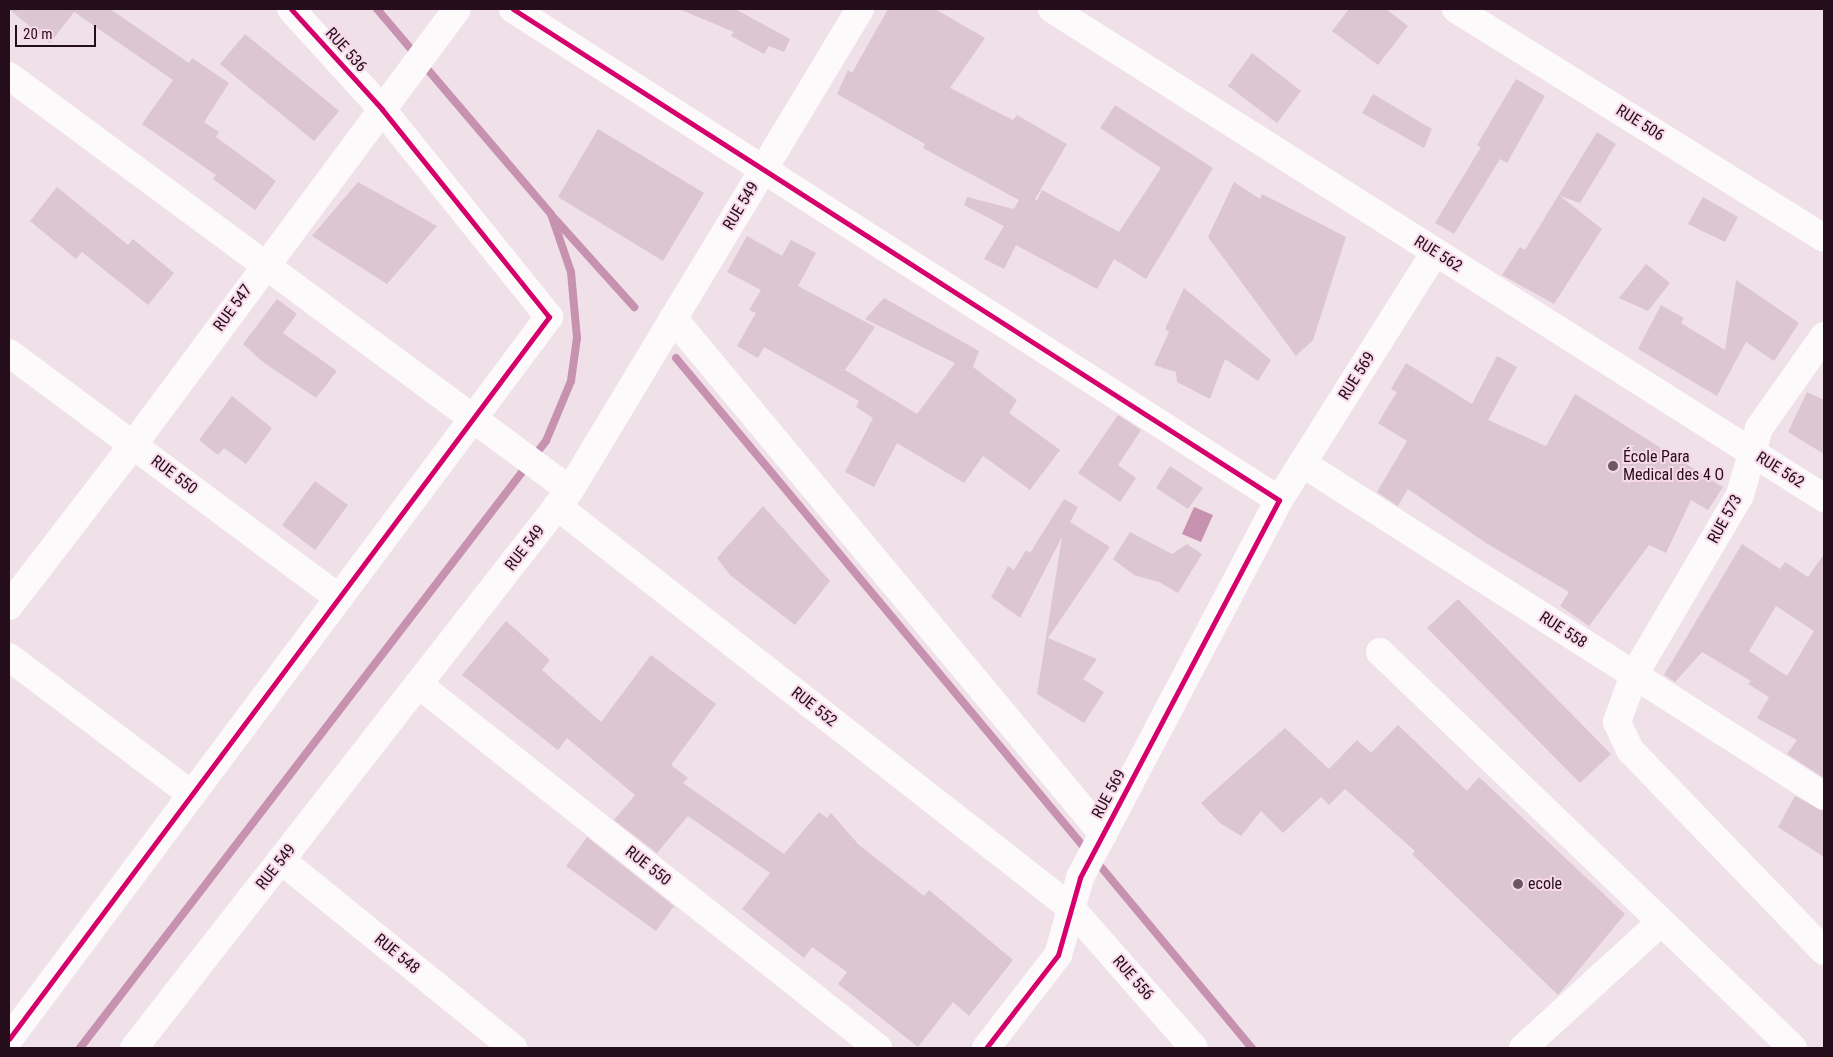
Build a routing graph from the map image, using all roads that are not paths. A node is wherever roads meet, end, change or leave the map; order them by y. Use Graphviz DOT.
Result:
graph roads {
  1 [pos="291,9"];
  2 [pos="457,9"];
  3 [pos="513,9"];
  4 [pos="860,9"];
  5 [pos="1052,9"];
  6 [pos="1456,9"];
  7 [pos="9,76"];
  8 [pos="382,109"];
  9 [pos="763,169"];
  10 [pos="1824,238"];
  11 [pos="1435,252"];
  12 [pos="265,265"];
  13 [pos="673,318"];
  14 [pos="1824,336"];
  15 [pos="9,353"];
  16 [pos="473,419"];
  17 [pos="133,445"];
  18 [pos="1752,453"];
  19 [pos="1302,463"];
  20 [pos="564,498"];
  21 [pos="1824,498"];
  22 [pos="1279,500"];
  23 [pos="339,598"];
  24 [pos="9,606"];
  25 [pos="1380,652"];
  26 [pos="9,657"];
  27 [pos="1634,675"];
  28 [pos="418,684"];
  29 [pos="192,795"];
  30 [pos="1824,796"];
  31 [pos="1103,834"];
  32 [pos="281,860"];
  33 [pos="1071,908"];
  34 [pos="1662,922"];
  35 [pos="1824,951"];
  36 [pos="9,1039"];
  37 [pos="1787,1046"];
  38 [pos="134,1048"];
  39 [pos="513,1048"];
  40 [pos="878,1048"];
  41 [pos="986,1048"];
  42 [pos="1194,1048"];
  43 [pos="1523,1048"];
  1 -- 8 [label="street, RUE 536"];
  2 -- 8 [label="street, RUE 547"];
  3 -- 9 [label="street"];
  4 -- 9 [label="street, RUE 549"];
  5 -- 11 [label="street, RUE 562"];
  6 -- 10 [label="street, RUE 506"];
  7 -- 12 [label="street, RUE 552"];
  8 -- 12 [label="street, RUE 547"];
  8 -- 16 [label="street, RUE 536"];
  9 -- 13 [label="street, RUE 549"];
  9 -- 22 [label="street"];
  11 -- 18 [label="street, RUE 562"];
  11 -- 19 [label="street, RUE 569"];
  12 -- 16 [label="street, RUE 552"];
  12 -- 17 [label="street, RUE 547"];
  13 -- 20 [label="street, RUE 549"];
  13 -- 31 [label="street"];
  14 -- 18 [label="street, RUE 573"];
  15 -- 17 [label="street, RUE 550"];
  16 -- 20 [label="street, RUE 552"];
  16 -- 23 [label="street"];
  17 -- 23 [label="street, RUE 550"];
  17 -- 24 [label="street, RUE 547"];
  18 -- 21 [label="street, RUE 562"];
  18 -- 27 [label="street, RUE 573"];
  19 -- 22 [label="street, RUE 569"];
  19 -- 27 [label="street, RUE 558"];
  20 -- 28 [label="street, RUE 549"];
  20 -- 33 [label="street, RUE 552"];
  22 -- 31 [label="street, RUE 569"];
  23 -- 29 [label="street"];
  25 -- 34 [label="street"];
  26 -- 29 [label="street"];
  27 -- 30 [label="street, RUE 558"];
  27 -- 35 [label="street, RUE 573"];
  28 -- 32 [label="street, RUE 549"];
  28 -- 40 [label="street, RUE 550"];
  29 -- 36 [label="street"];
  31 -- 33 [label="street, RUE 569"];
  32 -- 38 [label="street, RUE 549"];
  32 -- 39 [label="street, RUE 548"];
  33 -- 41 [label="street, RUE 569"];
  33 -- 42 [label="street, RUE 556"];
  34 -- 37 [label="street"];
  34 -- 43 [label="street"];
}
